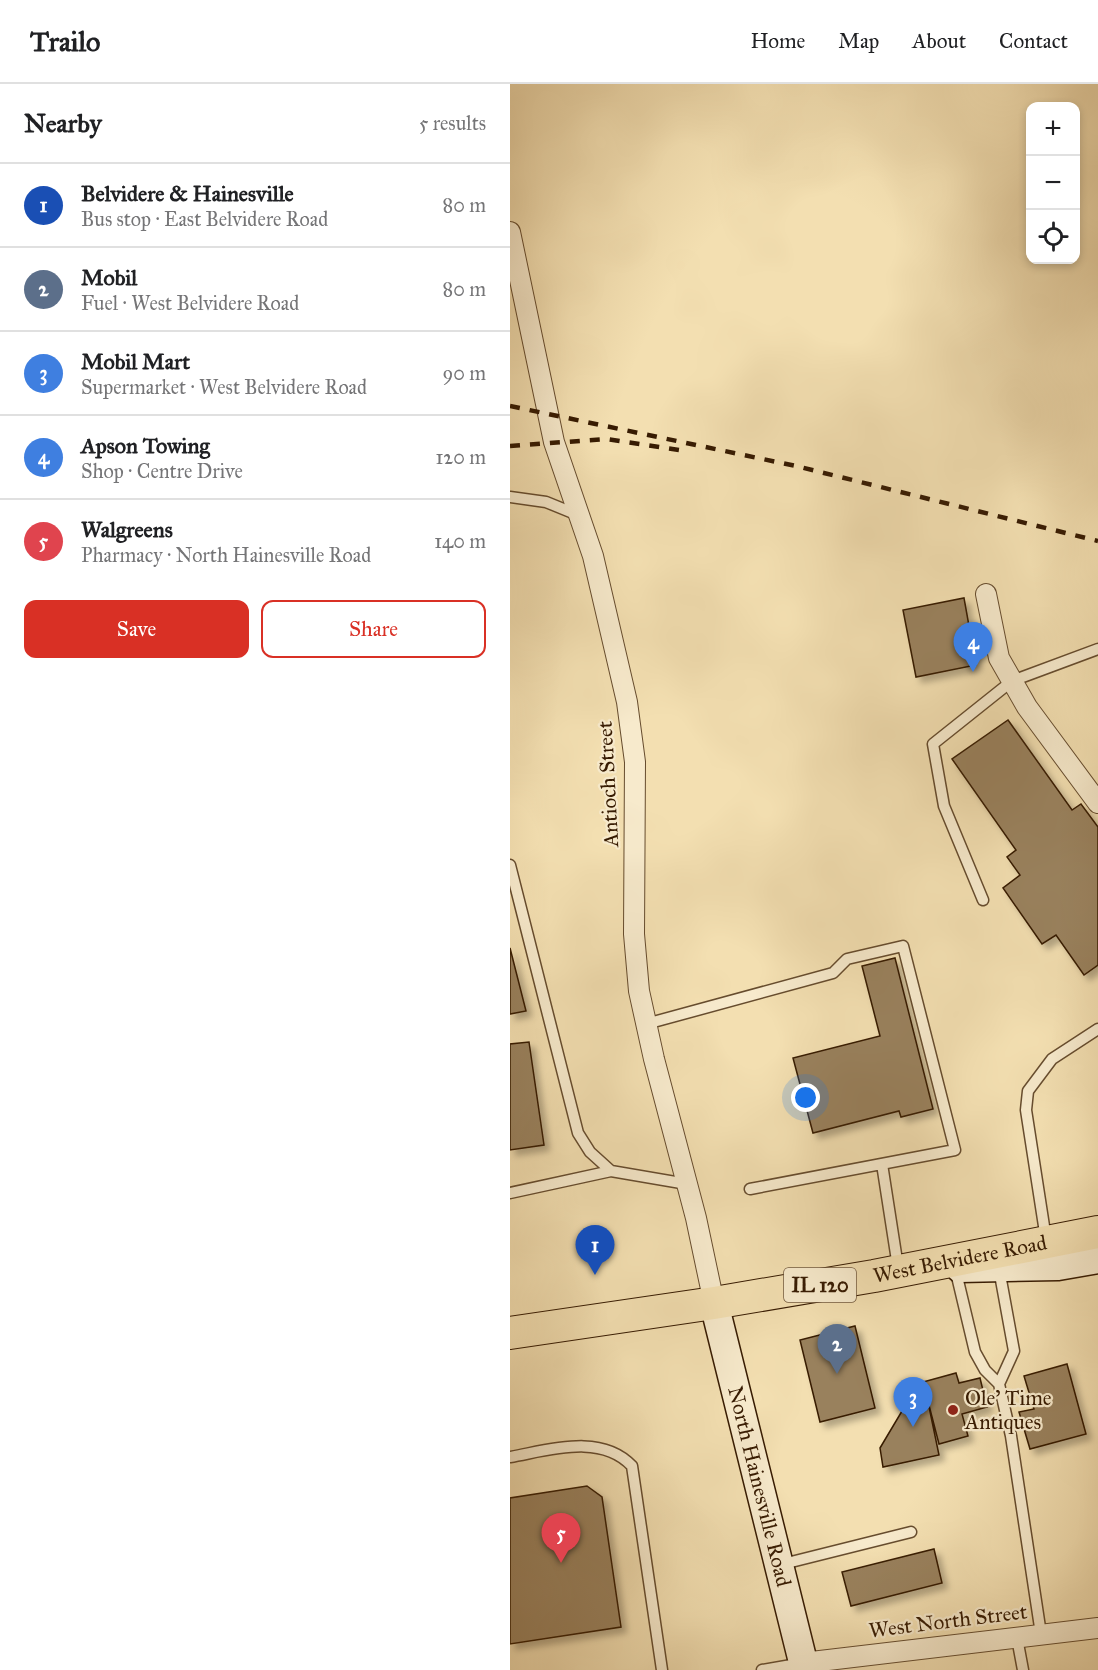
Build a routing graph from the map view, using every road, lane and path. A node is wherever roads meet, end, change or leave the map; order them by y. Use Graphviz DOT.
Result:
graph roads {
  1 [pos="510,232"];
  2 [pos="510,497"];
  3 [pos="578,515"];
  4 [pos="986,594"];
  5 [pos="1098,649"];
  6 [pos="1012,681"];
  7 [pos="1098,803"];
  8 [pos="510,865"];
  9 [pos="983,900"];
  10 [pos="646,1024"];
  11 [pos="1098,1029"];
  12 [pos="882,1164"];
  13 [pos="611,1172"];
  14 [pos="687,1184"];
  15 [pos="750,1189"];
  16 [pos="510,1193"];
  17 [pos="1098,1232"];
  18 [pos="1046,1242"];
  19 [pos="1098,1259"];
  20 [pos="955,1268"];
  21 [pos="999,1268"];
  22 [pos="886,1273"];
  23 [pos="714,1303"];
  24 [pos="556,1326"];
  25 [pos="510,1333"];
  26 [pos="510,1341"];
  27 [pos="999,1384"];
  28 [pos="510,1456"];
  29 [pos="911,1532"];
  30 [pos="779,1566"];
  31 [pos="1098,1628"];
  32 [pos="1041,1634"];
  33 [pos="1017,1638"];
  34 [pos="804,1666"];
  35 [pos="662,1670"];
  36 [pos="762,1670"];
  37 [pos="1023,1670"];
  1 -- 3 [label="street, Antioch Street"];
  2 -- 3 [label="lane"];
  3 -- 10 [label="street, Antioch Street"];
  4 -- 6 [label="street"];
  5 -- 6 [label="lane"];
  6 -- 7 [label="street"];
  6 -- 9 [label="lane"];
  8 -- 13 [label="lane"];
  10 -- 12 [label="lane"];
  10 -- 14 [label="street, Antioch Street"];
  11 -- 18 [label="lane"];
  12 -- 15 [label="lane"];
  12 -- 22 [label="lane"];
  13 -- 14 [label="lane"];
  13 -- 16 [label="lane"];
  14 -- 23 [label="street, Antioch Street"];
  17 -- 18 [label="main road, West Belvidere Road / IL 120"];
  18 -- 22 [label="main road, West Belvidere Road / IL 120"];
  19 -- 21 [label="main road"];
  20 -- 21 [label="main road"];
  20 -- 22 [label="main road"];
  20 -- 27 [label="lane"];
  21 -- 27 [label="lane"];
  22 -- 23 [label="main road, West Belvidere Road / IL 120"];
  23 -- 24 [label="main road, IL 120"];
  23 -- 30 [label="main road, North Hainesville Road"];
  24 -- 25 [label="main road, IL 120"];
  24 -- 26 [label="lane"];
  27 -- 32 [label="lane"];
  28 -- 35 [label="lane"];
  29 -- 30 [label="lane"];
  30 -- 34 [label="main road, North Hainesville Road"];
  31 -- 32 [label="street, West North Street"];
  32 -- 33 [label="street, West North Street"];
  33 -- 34 [label="street, West North Street"];
  33 -- 37 [label="lane"];
  34 -- 36 [label="lane"];
}
